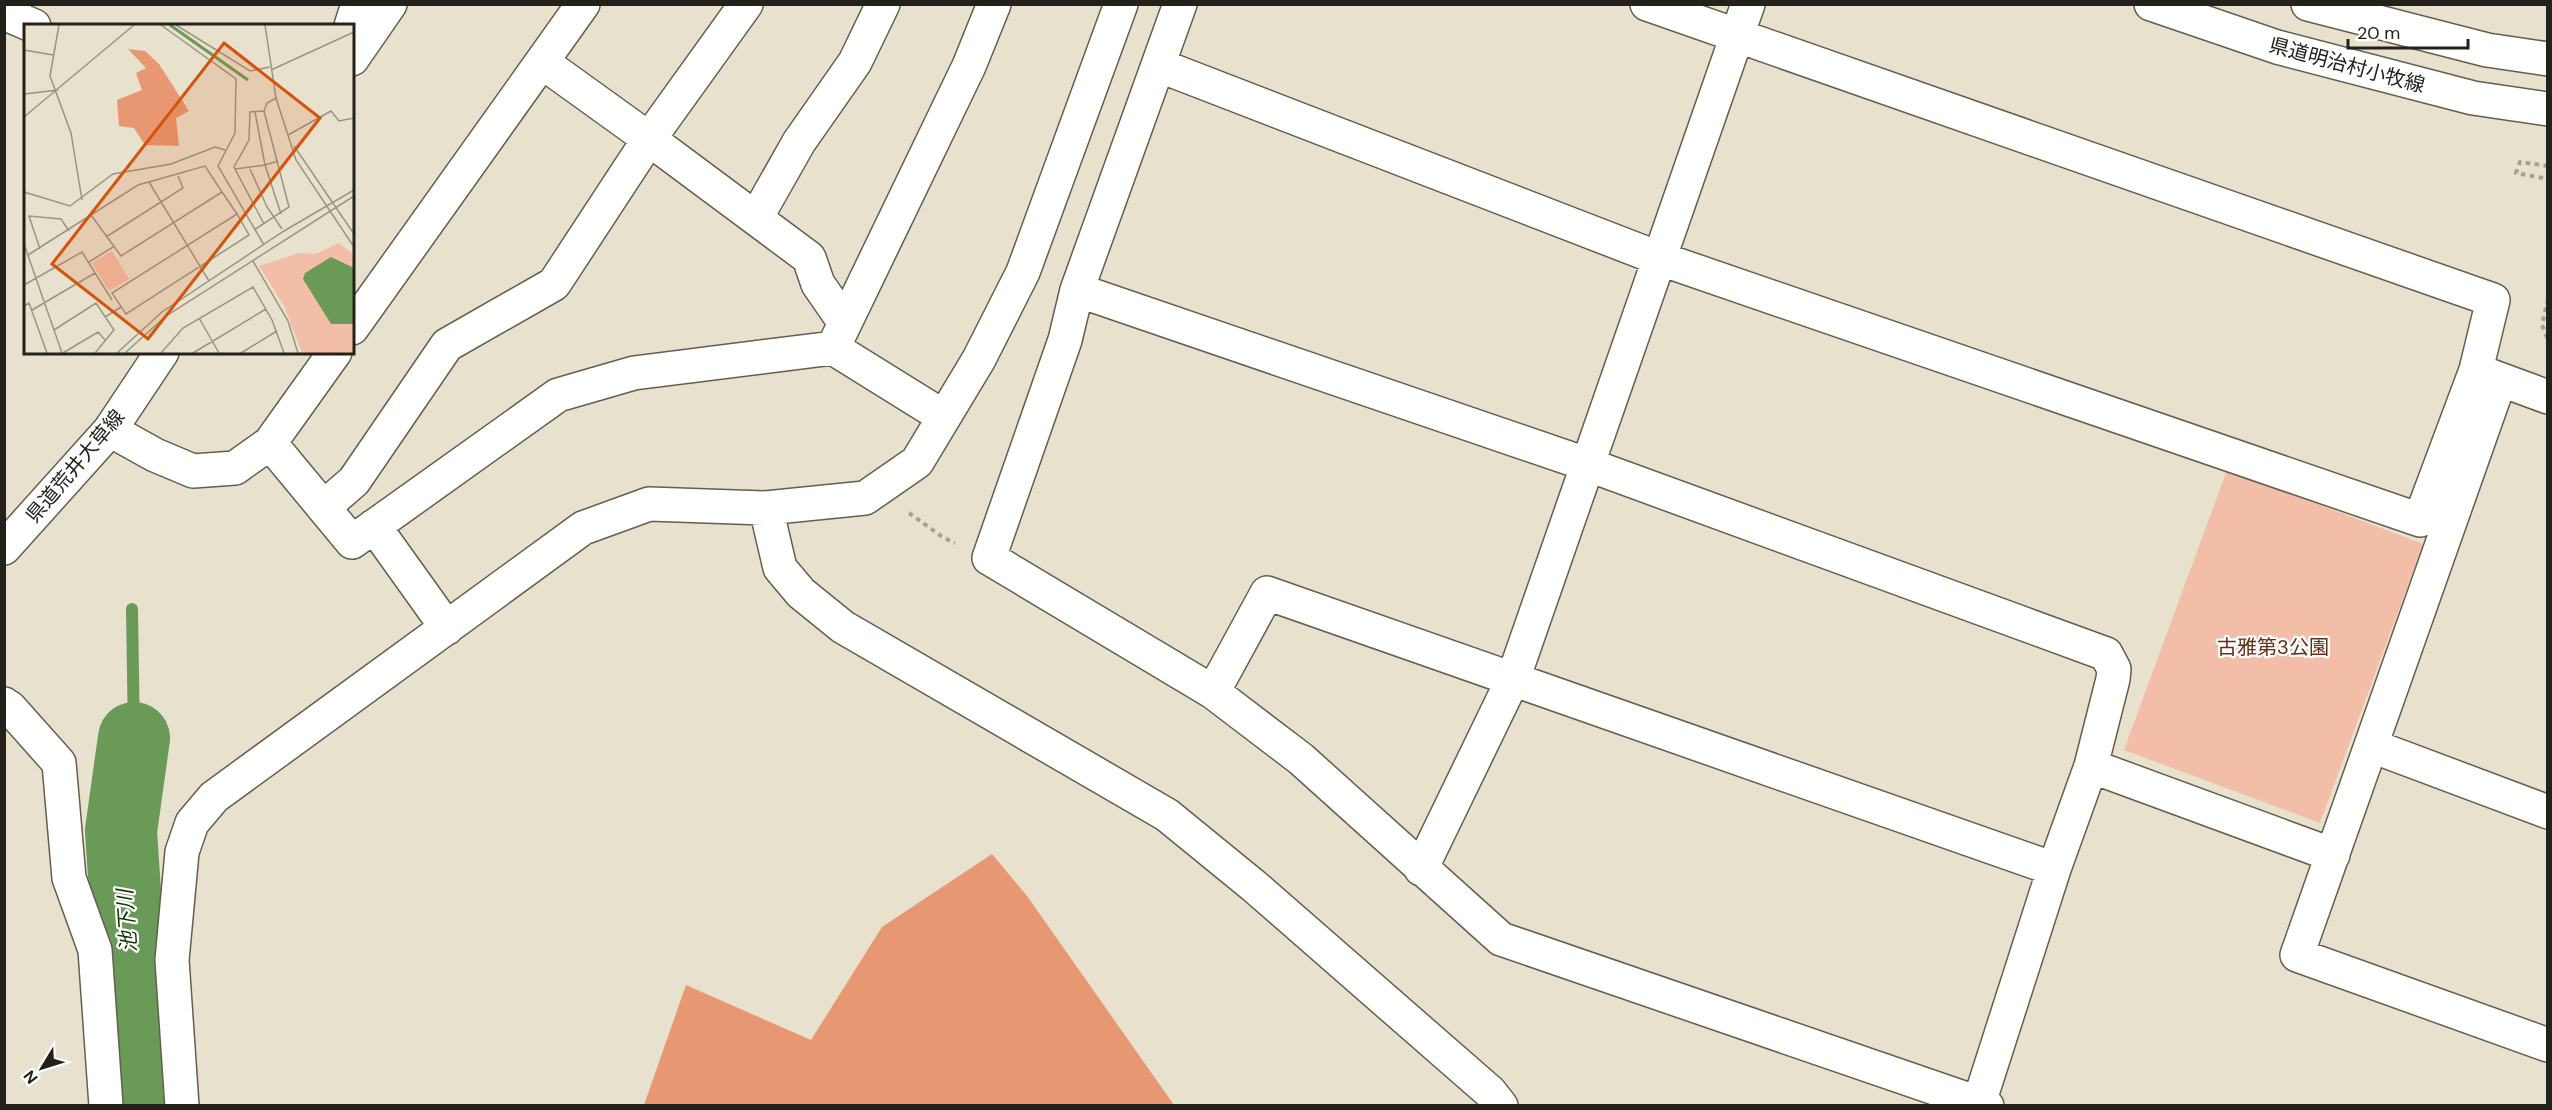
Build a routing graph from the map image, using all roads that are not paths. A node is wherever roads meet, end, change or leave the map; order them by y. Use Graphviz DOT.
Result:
graph roads {
  1 [pos="358,4"];
  2 [pos="390,4"];
  3 [pos="583,4"];
  4 [pos="746,4"];
  5 [pos="883,4"];
  6 [pos="994,4"];
  7 [pos="1121,4"];
  8 [pos="1180,4"];
  9 [pos="1647,4"];
  10 [pos="1748,4"];
  11 [pos="2151,4"];
  12 [pos="2308,4"];
  13 [pos="4,13"];
  14 [pos="29,24"];
  15 [pos="352,24"];
  16 [pos="1736,36"];
  17 [pos="354,56"];
  18 [pos="2547,59"];
  19 [pos="542,63"];
  20 [pos="1158,65"];
  21 [pos="2547,109"];
  22 [pos="649,139"];
  23 [pos="756,218"];
  24 [pos="1658,258"];
  25 [pos="1077,290"];
  26 [pos="354,325"];
  27 [pos="839,336"];
  28 [pos="161,354"];
  29 [pos="334,354"];
  30 [pos="2488,375"];
  31 [pos="2547,397"];
  32 [pos="944,417"];
  33 [pos="110,430"];
  34 [pos="270,443"];
  35 [pos="1589,465"];
  36 [pos="324,507"];
  37 [pos="766,508"];
  38 [pos="374,526"];
  39 [pos="4,548"];
  40 [pos="447,628"];
  41 [pos="1513,679"];
  42 [pos="1213,692"];
  43 [pos="4,704"];
  44 [pos="2372,746"];
  45 [pos="2091,766"];
  46 [pos="2547,812"];
  47 [pos="2333,855"];
  48 [pos="1421,869"];
  49 [pos="2054,869"];
  50 [pos="2547,1045"];
  51 [pos="1983,1104"];
  52 [pos="106,1106"];
  53 [pos="182,1106"];
  54 [pos="1501,1106"];
  1 -- 15 [label="street"];
  2 -- 17 [label="street"];
  3 -- 19 [label="street"];
  4 -- 22 [label="street"];
  5 -- 23 [label="street"];
  6 -- 27 [label="street"];
  7 -- 32 [label="street"];
  8 -- 20 [label="street"];
  9 -- 16 [label="street"];
  10 -- 16 [label="street"];
  11 -- 21 [label="street, 県道明治村小牧線"];
  12 -- 18 [label="street"];
  13 -- 14 [label="street"];
  16 -- 24 [label="street"];
  16 -- 30 [label="street"];
  19 -- 22 [label="street"];
  19 -- 26 [label="street"];
  20 -- 24 [label="street"];
  20 -- 25 [label="street"];
  22 -- 23 [label="street"];
  22 -- 36 [label="street"];
  23 -- 27 [label="street"];
  24 -- 30 [label="street"];
  24 -- 35 [label="street"];
  25 -- 35 [label="street"];
  25 -- 42 [label="street"];
  27 -- 32 [label="street"];
  27 -- 38 [label="street"];
  28 -- 33 [label="street, 県道荒井大草線"];
  29 -- 34 [label="street"];
  30 -- 31 [label="street"];
  30 -- 44 [label="street"];
  32 -- 37 [label="street"];
  33 -- 34 [label="street"];
  33 -- 39 [label="street, 県道荒井大草線"];
  34 -- 36 [label="street"];
  35 -- 41 [label="street"];
  35 -- 45 [label="street"];
  36 -- 38 [label="street"];
  37 -- 40 [label="street"];
  37 -- 54 [label="street"];
  38 -- 40 [label="street"];
  40 -- 53 [label="street"];
  41 -- 42 [label="street"];
  41 -- 48 [label="street"];
  41 -- 49 [label="street"];
  42 -- 48 [label="street"];
  43 -- 52 [label="street"];
  44 -- 46 [label="street"];
  44 -- 47 [label="street"];
  45 -- 47 [label="street"];
  45 -- 49 [label="street"];
  47 -- 50 [label="street"];
  48 -- 51 [label="street"];
  49 -- 51 [label="street"];
}
